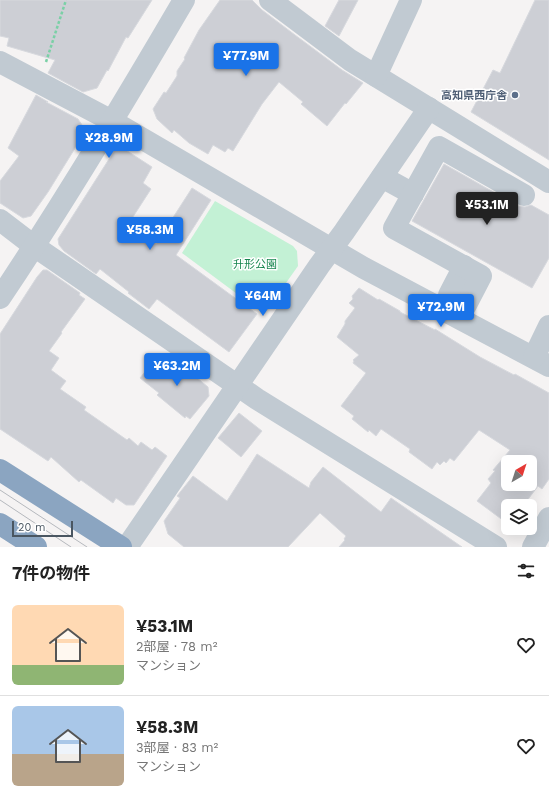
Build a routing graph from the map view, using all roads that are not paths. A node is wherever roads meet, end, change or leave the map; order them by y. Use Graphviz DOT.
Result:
graph roads {
  1 [pos="184,0"];
  2 [pos="270,0"];
  3 [pos="411,0"];
  4 [pos="0,62"];
  5 [pos="376,76"];
  6 [pos="430,108"];
  7 [pos="112,122"];
  8 [pos="382,177"];
  9 [pos="549,182"];
  10 [pos="413,194"];
  11 [pos="524,195"];
  12 [pos="0,220"];
  13 [pos="34,246"];
  14 [pos="332,250"];
  15 [pos="0,298"];
  16 [pos="457,300"];
  17 [pos="549,326"];
  18 [pos="541,362"];
  19 [pos="238,386"];
  20 [pos="0,470"];
  21 [pos="549,518"];
  22 [pos="1,528"];
  23 [pos="36,547"];
  24 [pos="121,547"];
  25 [pos="127,547"];
  26 [pos="496,547"];
  27 [pos="533,547"];
  1 -- 7 [label="street"];
  2 -- 5 [label="street"];
  3 -- 5 [label="street"];
  4 -- 7 [label="street"];
  5 -- 6 [label="street"];
  6 -- 8 [label="street"];
  6 -- 9 [label="street"];
  7 -- 13 [label="street"];
  7 -- 14 [label="street"];
  8 -- 10 [label="street"];
  8 -- 14 [label="street"];
  10 -- 11 [label="street"];
  10 -- 16 [label="street"];
  12 -- 13 [label="street"];
  13 -- 15 [label="street"];
  13 -- 19 [label="street"];
  14 -- 18 [label="street"];
  14 -- 19 [label="street"];
  17 -- 18 [label="street"];
  19 -- 25 [label="street"];
  19 -- 26 [label="street"];
  20 -- 24 [label="highway"];
  21 -- 27 [label="street"];
  22 -- 23 [label="highway"];
}
